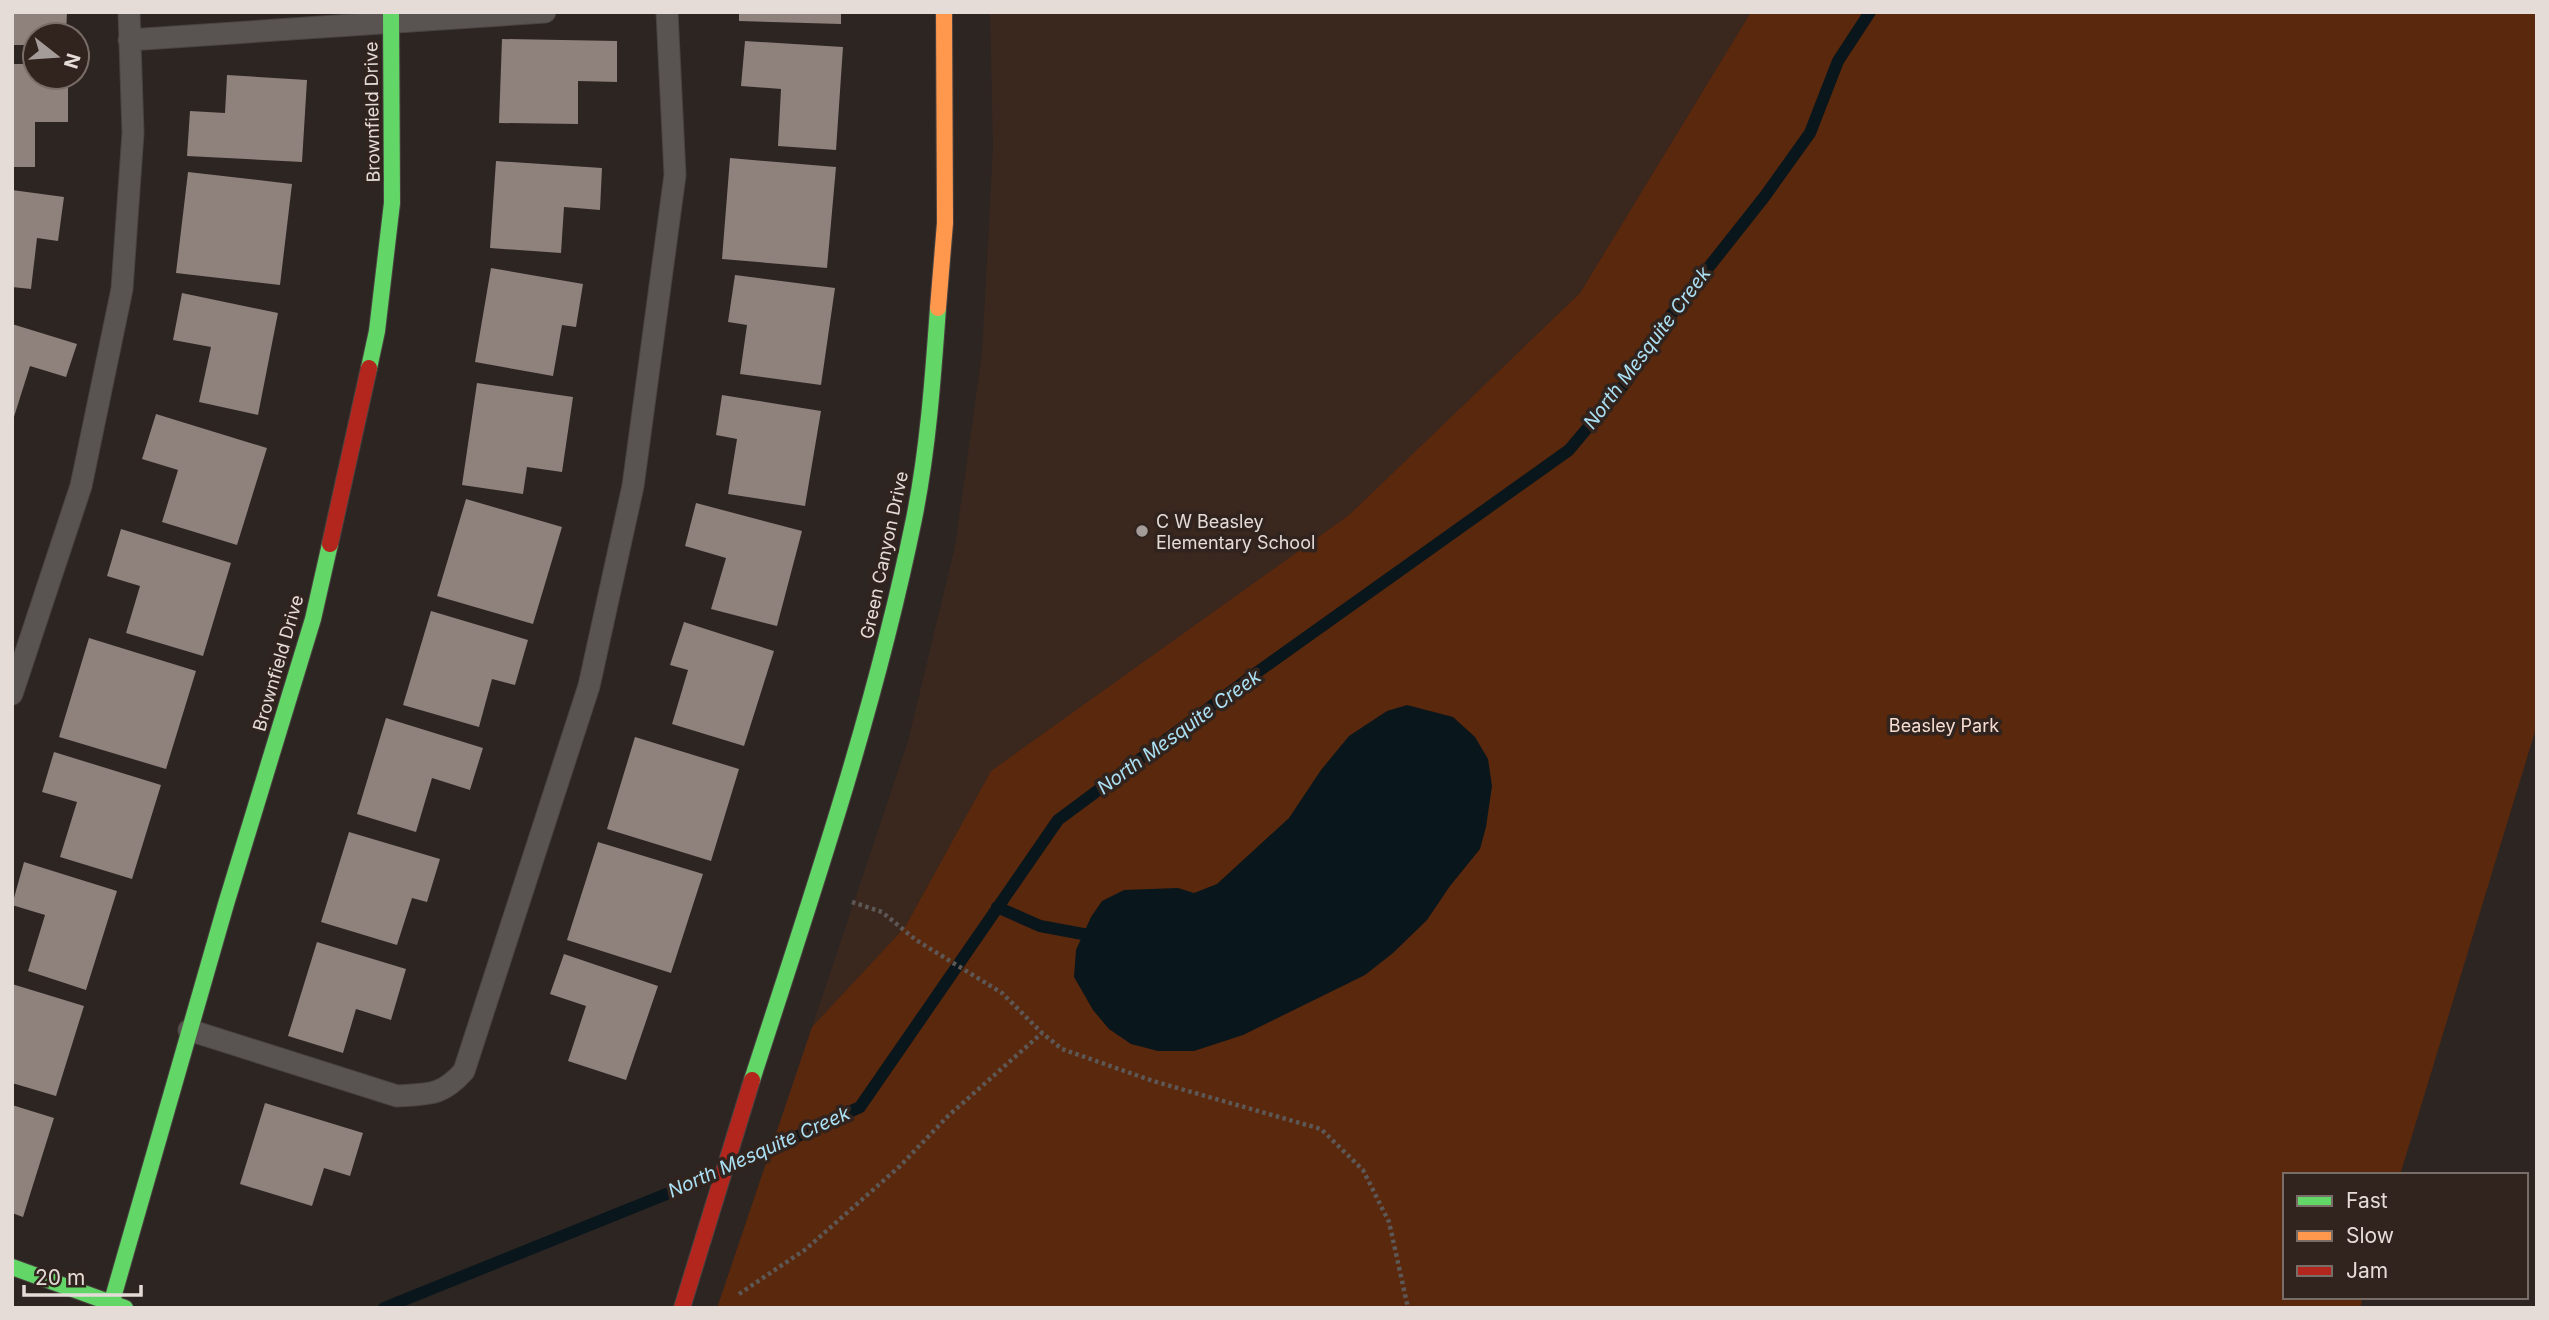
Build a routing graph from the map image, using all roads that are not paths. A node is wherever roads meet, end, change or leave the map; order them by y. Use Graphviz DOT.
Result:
graph roads {
  1 [pos="129,12"];
  2 [pos="545,12"];
  3 [pos="667,12"];
  4 [pos="944,12"];
  5 [pos="391,17"];
  6 [pos="129,40"];
  7 [pos="12,694"];
  8 [pos="189,1030"];
  9 [pos="12,1267"];
  10 [pos="115,1306"];
  11 [pos="682,1308"];
  1 -- 6 [label="lane"];
  2 -- 5 [label="lane"];
  3 -- 8 [label="lane"];
  4 -- 11 [label="street, Green Canyon Drive"];
  5 -- 6 [label="lane"];
  5 -- 8 [label="street, Brownfield Drive"];
  6 -- 7 [label="lane"];
  8 -- 10 [label="street, Brownfield Drive"];
  9 -- 10 [label="street"];
}
